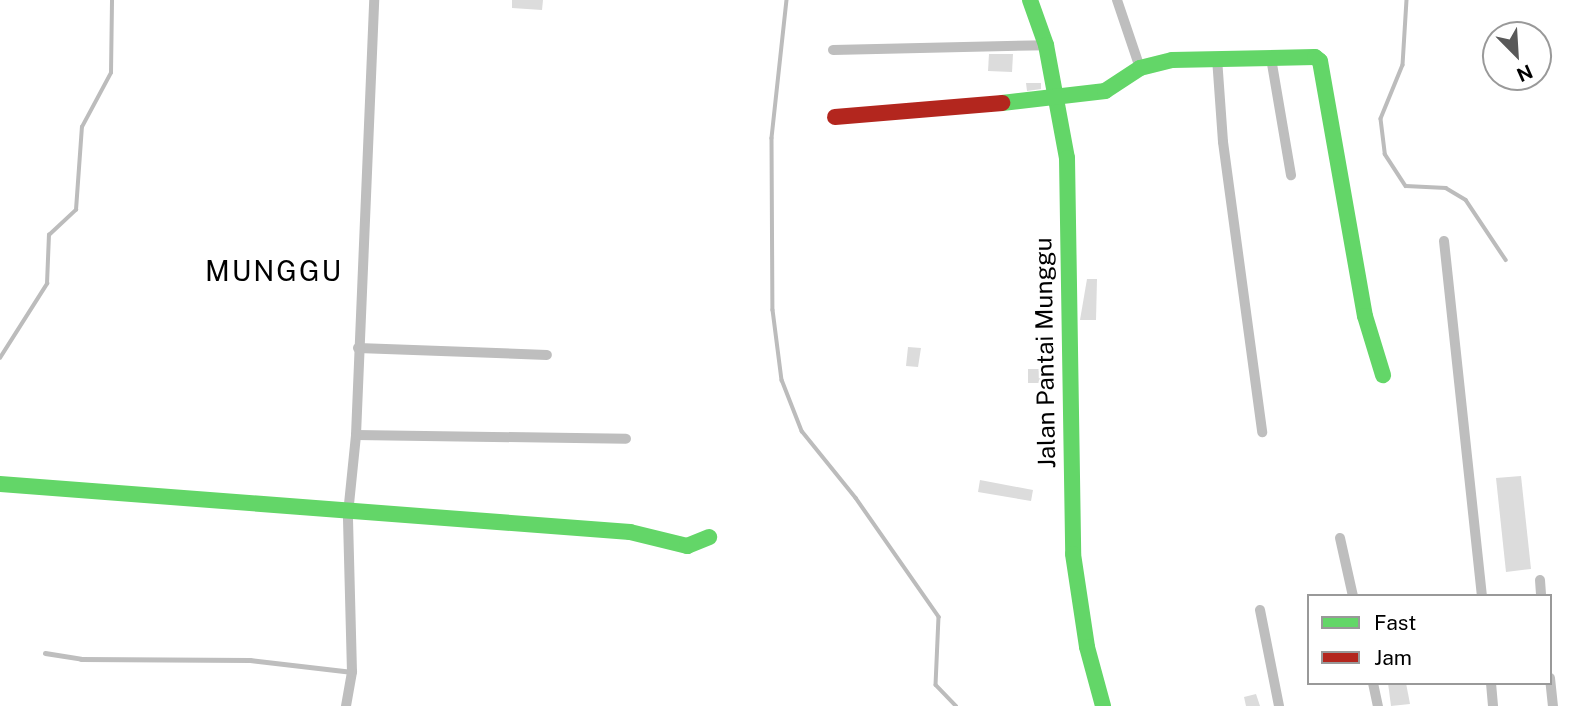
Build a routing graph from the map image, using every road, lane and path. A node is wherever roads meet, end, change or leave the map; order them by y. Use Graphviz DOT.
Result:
graph roads {
  1 [pos="374,0"];
  2 [pos="1030,0"];
  3 [pos="1116,0"];
  4 [pos="1046,45"];
  5 [pos="833,50"];
  6 [pos="1217,58"];
  7 [pos="1271,58"];
  8 [pos="1140,68"];
  9 [pos="1056,96"];
  10 [pos="835,117"];
  11 [pos="1291,175"];
  12 [pos="1444,242"];
  13 [pos="358,348"];
  14 [pos="547,355"];
  15 [pos="1383,375"];
  16 [pos="1262,432"];
  17 [pos="356,435"];
  18 [pos="626,439"];
  19 [pos="0,484"];
  20 [pos="348,513"];
  21 [pos="709,537"];
  22 [pos="1340,538"];
  23 [pos="1540,580"];
  24 [pos="1353,594"];
  25 [pos="1482,594"];
  26 [pos="1541,594"];
  27 [pos="1260,611"];
  28 [pos="46,653"];
  29 [pos="352,672"];
  30 [pos="1373,685"];
  31 [pos="1491,685"];
  32 [pos="1551,685"];
  33 [pos="346,706"];
  34 [pos="1103,706"];
  35 [pos="1279,706"];
  36 [pos="1378,706"];
  37 [pos="1493,706"];
  38 [pos="1553,706"];
  1 -- 13 [label="street"];
  2 -- 4 [label="street, Jalan Pantai Munggu"];
  3 -- 8 [label="street"];
  4 -- 5 [label="street"];
  4 -- 9 [label="street, Jalan Pantai Munggu"];
  6 -- 7 [label="street"];
  6 -- 8 [label="street"];
  6 -- 16 [label="street"];
  7 -- 11 [label="street"];
  7 -- 15 [label="street"];
  8 -- 9 [label="street"];
  9 -- 10 [label="street"];
  9 -- 34 [label="street, Jalan Pantai Munggu"];
  12 -- 25 [label="street"];
  13 -- 14 [label="street"];
  13 -- 17 [label="street"];
  17 -- 18 [label="street"];
  17 -- 20 [label="street"];
  19 -- 20 [label="street"];
  20 -- 21 [label="street"];
  20 -- 29 [label="street"];
  22 -- 24 [label="street"];
  23 -- 26 [label="street"];
  27 -- 35 [label="street"];
  28 -- 29 [label="lane"];
  29 -- 33 [label="street"];
  30 -- 36 [label="street"];
  31 -- 37 [label="street"];
  32 -- 38 [label="street"];
}
